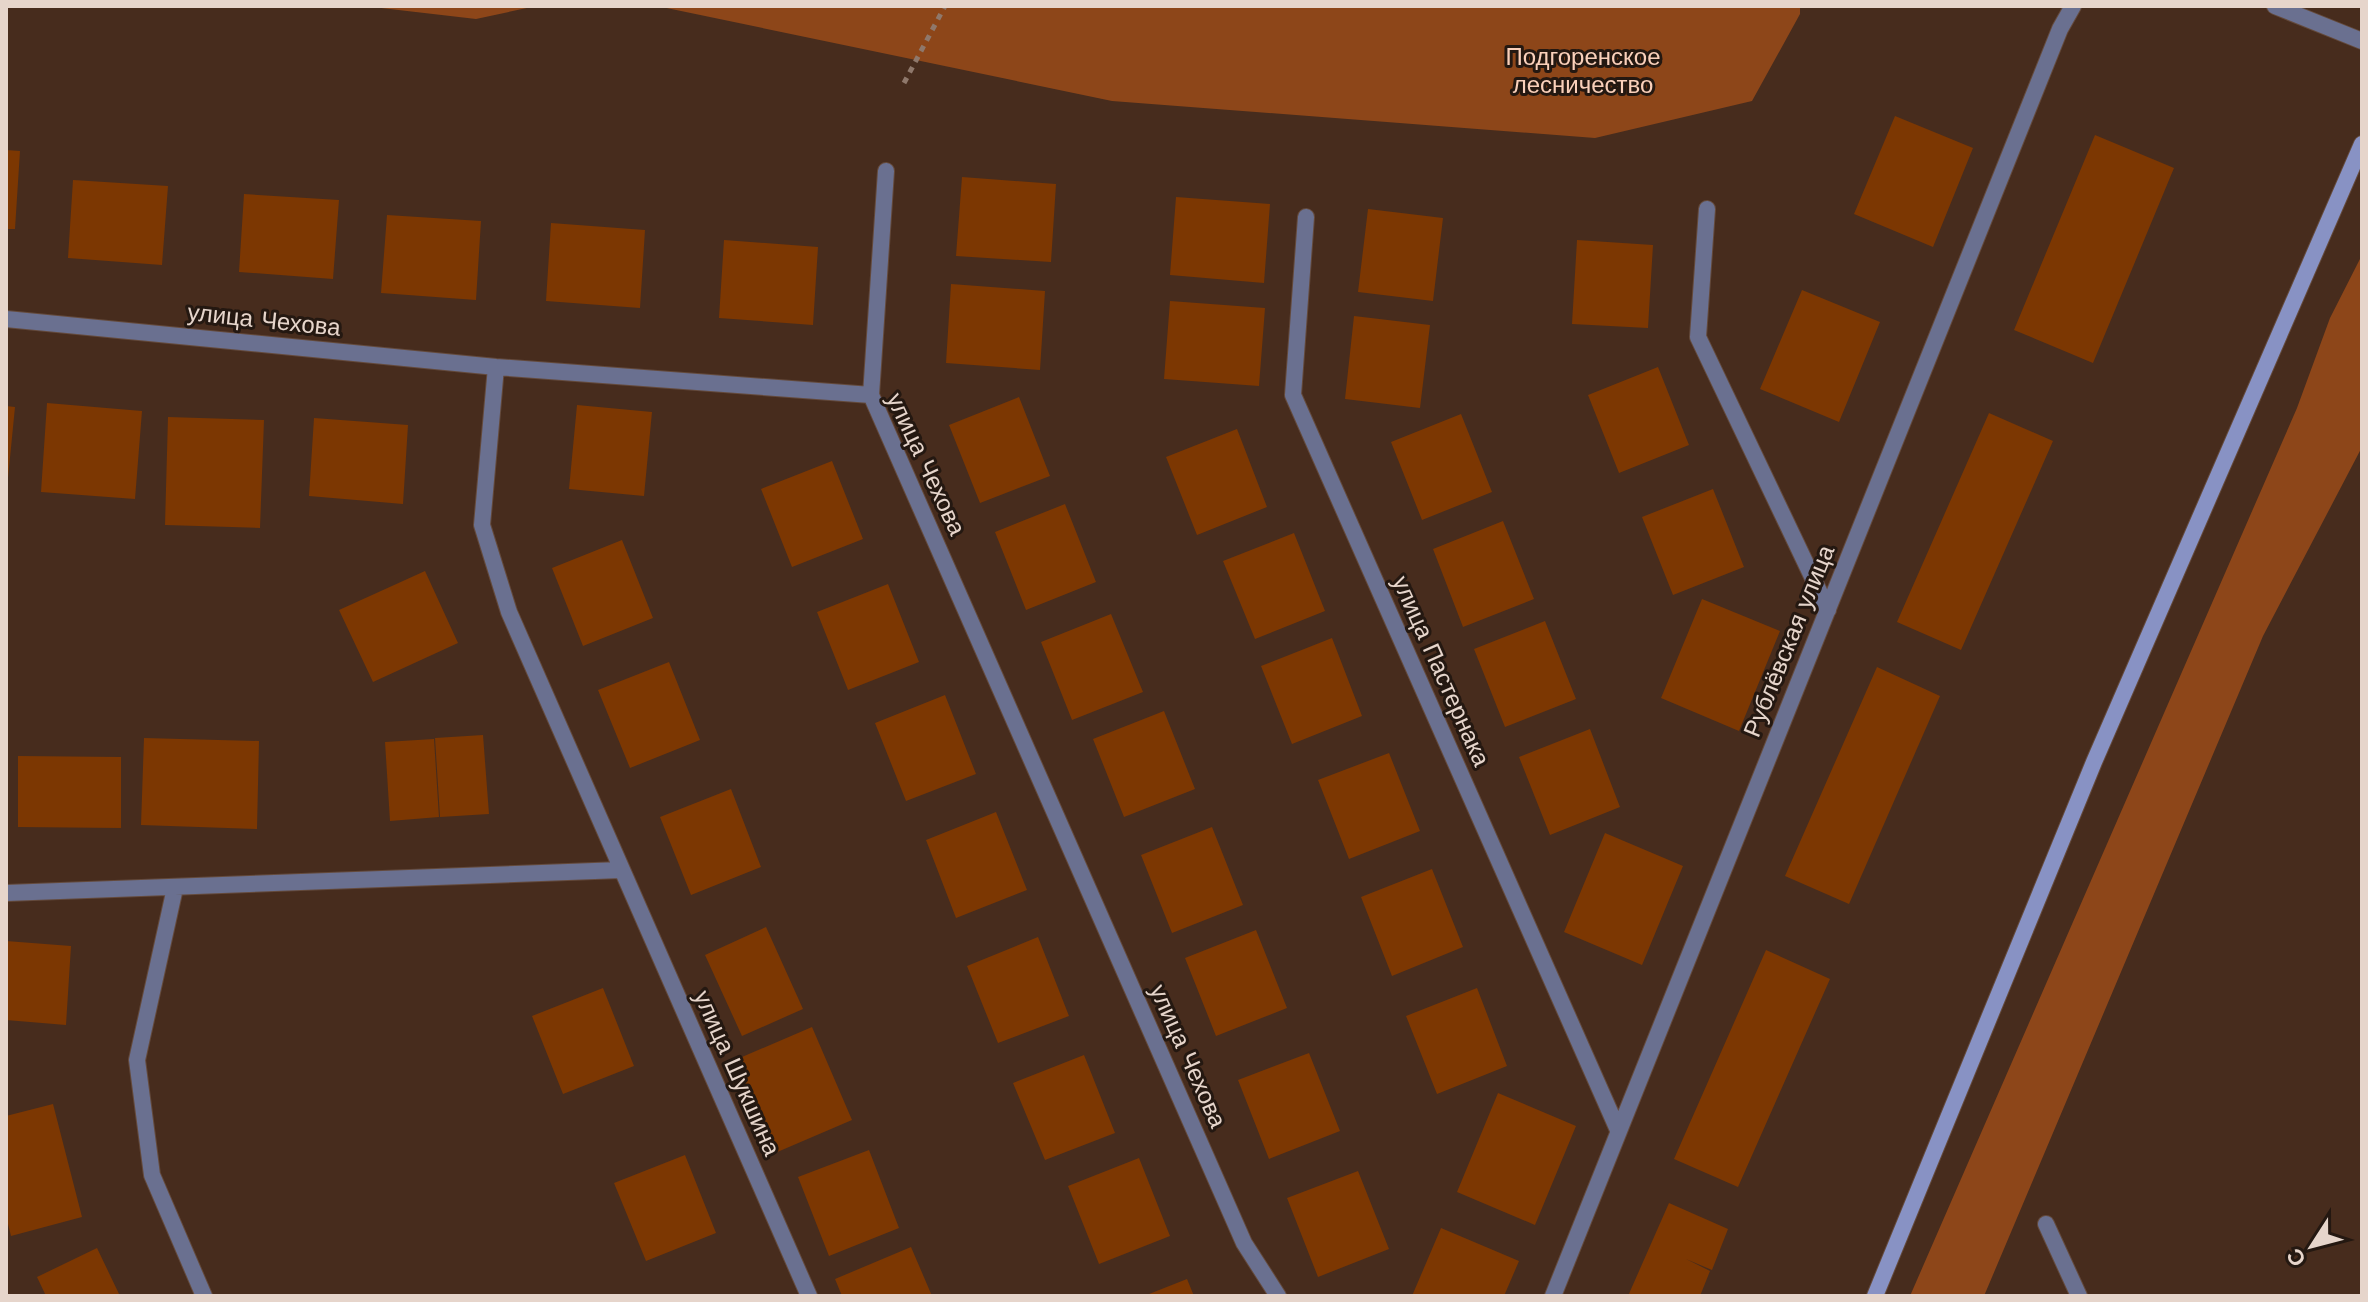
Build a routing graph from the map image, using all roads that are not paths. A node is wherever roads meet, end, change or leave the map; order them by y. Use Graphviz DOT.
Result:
graph roads {
  1 [pos="2073,6"];
  2 [pos="2275,6"];
  3 [pos="2362,41"];
  4 [pos="2362,144"];
  5 [pos="886,171"];
  6 [pos="1707,209"];
  7 [pos="1306,217"];
  8 [pos="6,319"];
  9 [pos="496,367"];
  10 [pos="871,395"];
  11 [pos="1828,610"];
  12 [pos="621,870"];
  13 [pos="175,888"];
  14 [pos="6,893"];
  15 [pos="1618,1130"];
  16 [pos="2046,1224"];
  17 [pos="204,1296"];
  18 [pos="809,1296"];
  19 [pos="1278,1296"];
  20 [pos="1553,1296"];
  21 [pos="1875,1296"];
  22 [pos="2079,1296"];
  1 -- 11 [label="street, Рублёвская улица"];
  2 -- 3 [label="street"];
  4 -- 21 [label="main road"];
  5 -- 10 [label="street"];
  6 -- 11 [label="street"];
  7 -- 15 [label="street, улица Пастернака"];
  8 -- 9 [label="street, улица Чехова"];
  9 -- 10 [label="street, улица Чехова"];
  9 -- 12 [label="street, улица Шукшина"];
  10 -- 19 [label="street, улица Чехова"];
  11 -- 15 [label="street, Рублёвская улица"];
  12 -- 13 [label="street"];
  12 -- 18 [label="street, улица Шукшина"];
  13 -- 14 [label="street"];
  13 -- 17 [label="street"];
  15 -- 20 [label="street, Рублёвская улица"];
  16 -- 22 [label="street"];
}
